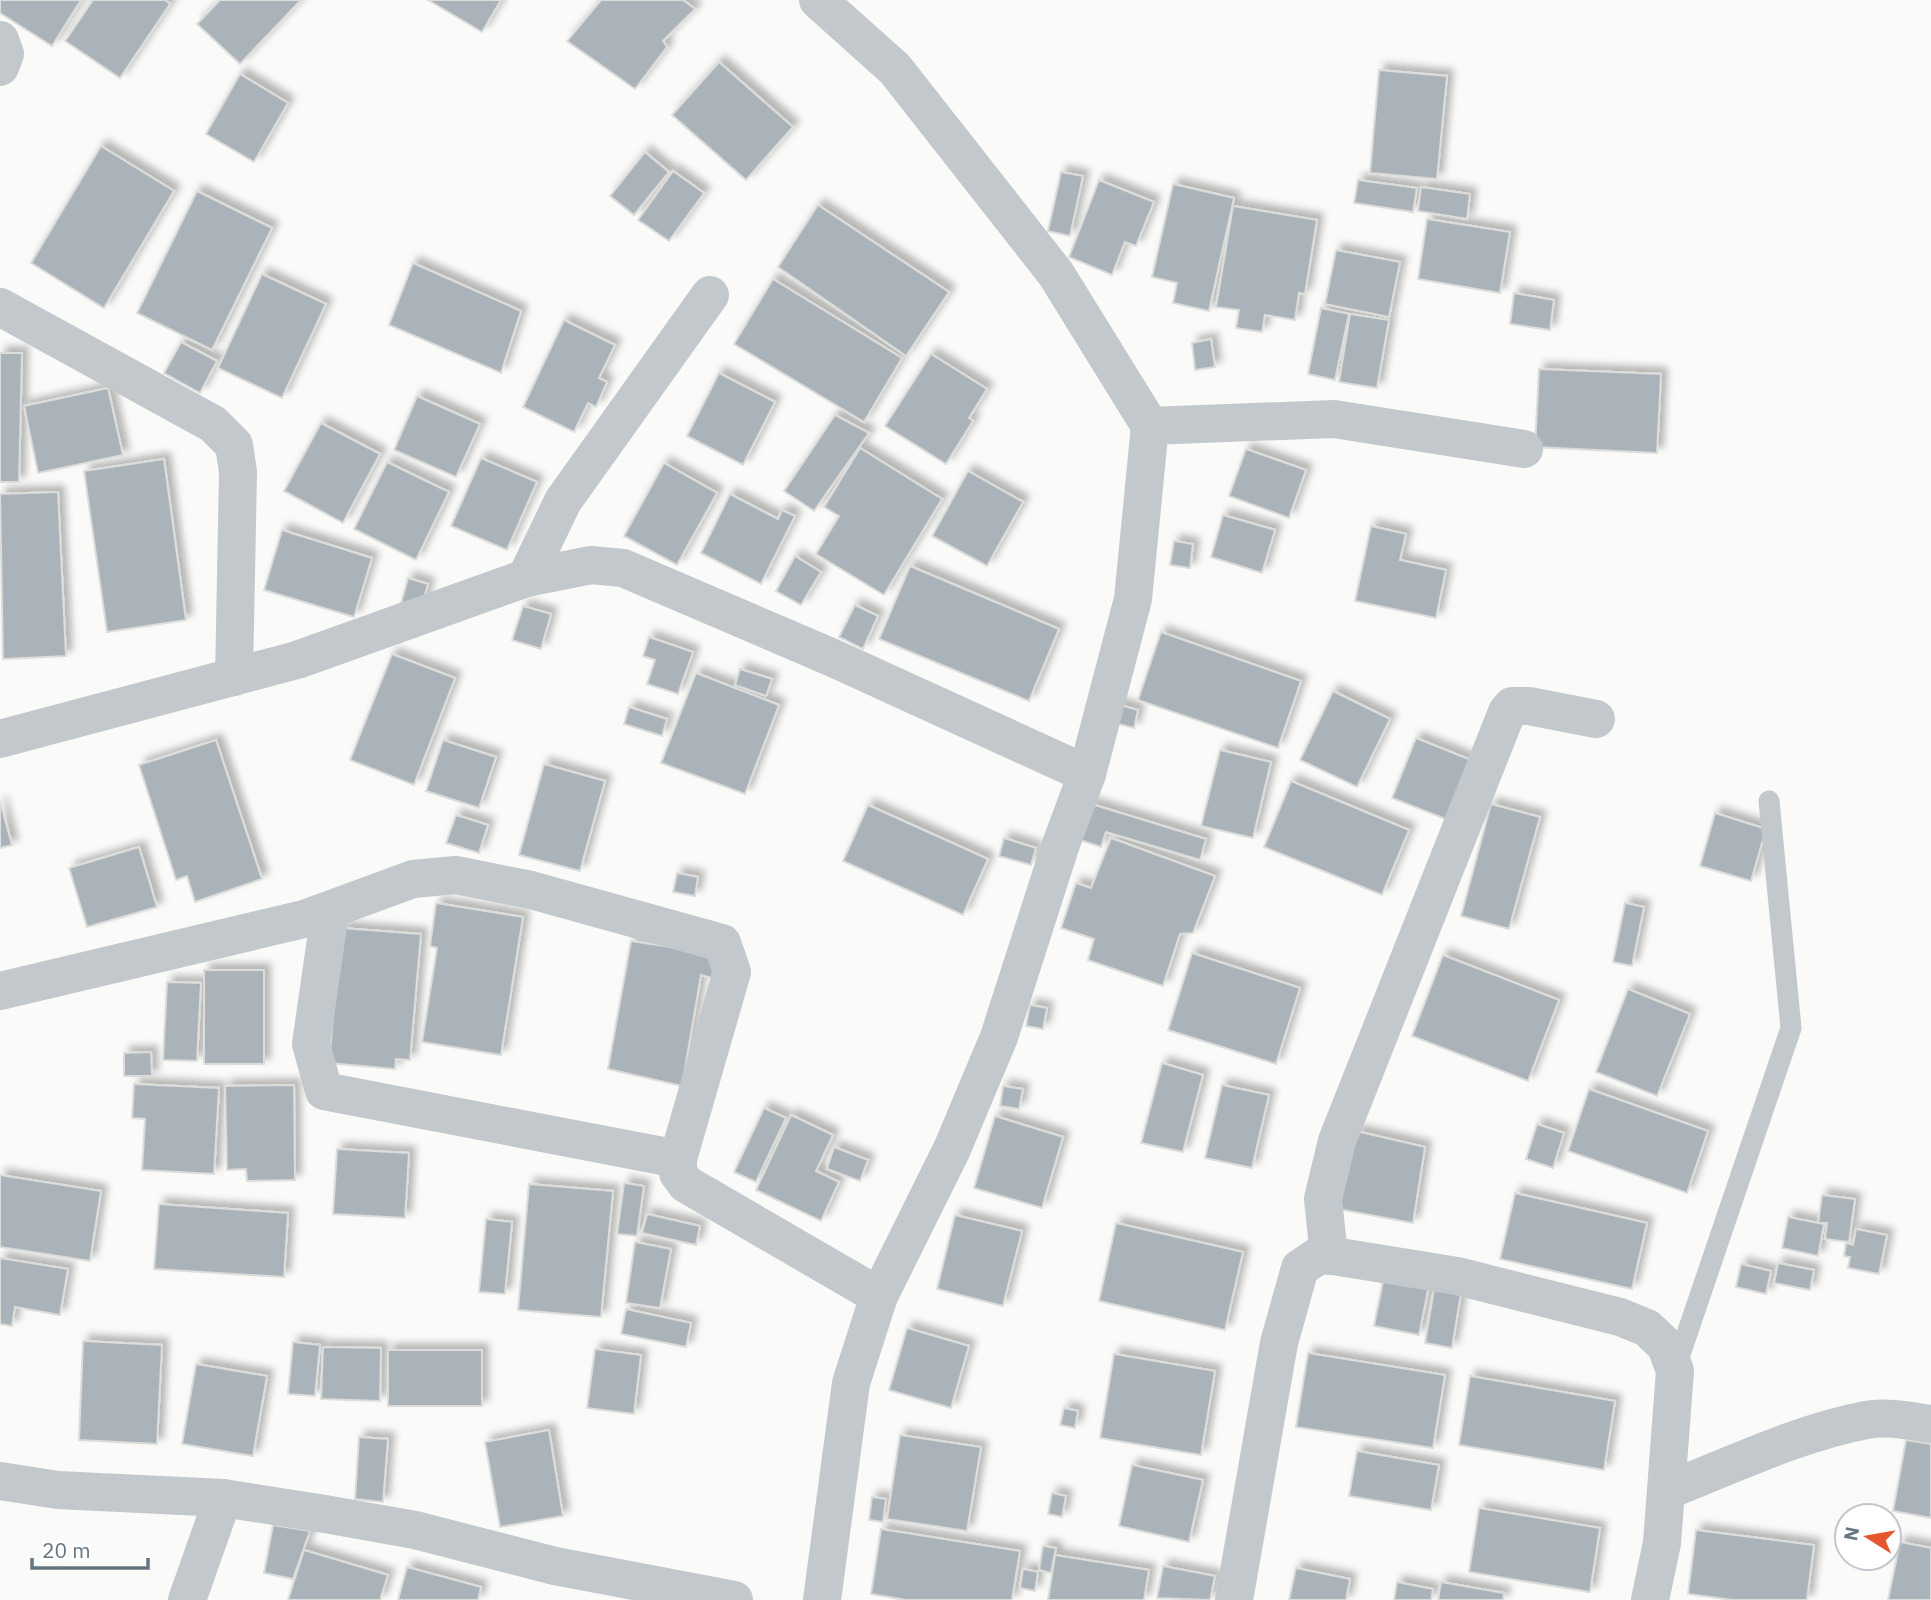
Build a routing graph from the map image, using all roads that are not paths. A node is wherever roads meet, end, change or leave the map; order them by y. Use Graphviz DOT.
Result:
graph roads {
  1 [pos="818,0"];
  2 [pos="0,40"];
  3 [pos="0,67"];
  4 [pos="710,295"];
  5 [pos="0,307"];
  6 [pos="1150,426"];
  7 [pos="1524,449"];
  8 [pos="526,578"];
  9 [pos="234,677"];
  10 [pos="1596,719"];
  11 [pos="0,739"];
  12 [pos="1087,774"];
  13 [pos="1769,801"];
  14 [pos="330,912"];
  15 [pos="0,991"];
  16 [pos="678,1159"];
  17 [pos="1329,1256"];
  18 [pos="879,1296"];
  19 [pos="1675,1371"];
  20 [pos="1931,1424"];
  21 [pos="0,1481"];
  22 [pos="1666,1491"];
  23 [pos="223,1498"];
  24 [pos="187,1600"];
  25 [pos="734,1600"];
  26 [pos="822,1600"];
  27 [pos="1234,1600"];
  28 [pos="1650,1600"];
  1 -- 6 [label="street"];
  2 -- 3 [label="street"];
  4 -- 8 [label="street"];
  5 -- 9 [label="street"];
  6 -- 7 [label="street"];
  6 -- 12 [label="street"];
  8 -- 9 [label="street"];
  8 -- 12 [label="street"];
  9 -- 11 [label="street"];
  10 -- 17 [label="street"];
  12 -- 18 [label="street"];
  13 -- 19 [label="lane"];
  14 -- 15 [label="street"];
  14 -- 16 [label="street"];
  14 -- 16 [label="street"];
  16 -- 18 [label="street"];
  17 -- 19 [label="street"];
  17 -- 27 [label="street"];
  18 -- 26 [label="street"];
  19 -- 22 [label="street"];
  20 -- 22 [label="street"];
  21 -- 23 [label="street"];
  22 -- 28 [label="street"];
  23 -- 24 [label="street"];
  23 -- 25 [label="street"];
}
